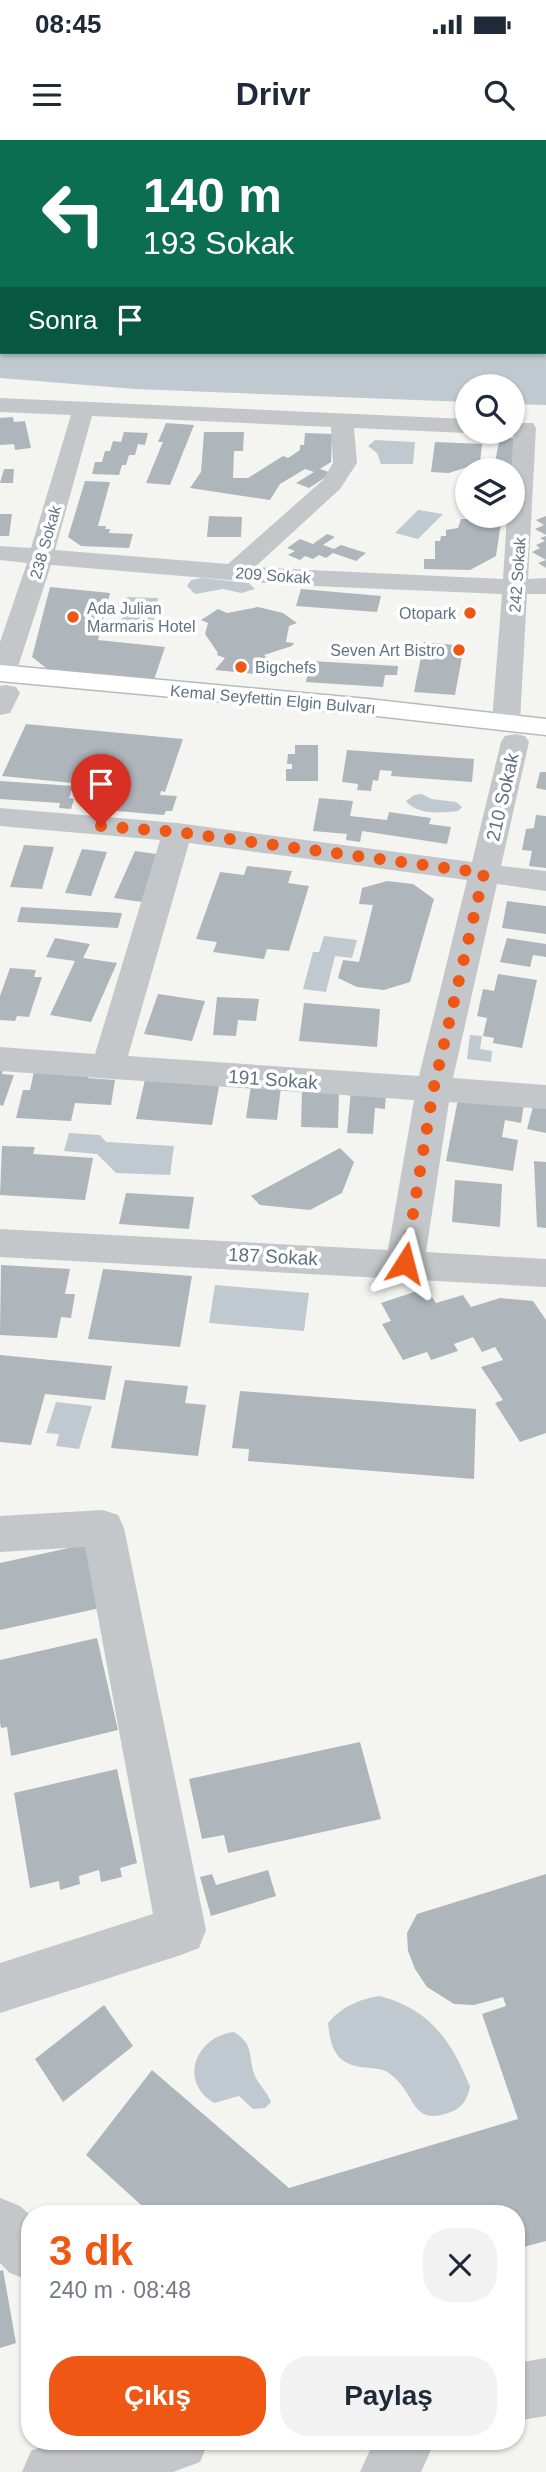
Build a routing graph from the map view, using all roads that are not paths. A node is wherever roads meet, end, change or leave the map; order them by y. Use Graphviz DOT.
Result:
graph roads {
  1 [pos="0,405"];
  2 [pos="83,410"];
  3 [pos="342,421"];
  4 [pos="455,426"];
  5 [pos="528,428"];
  6 [pos="0,553"];
  7 [pos="38,568"];
  8 [pos="234,572"];
  9 [pos="82,582"];
  10 [pos="546,586"];
  11 [pos="517,587"];
  12 [pos="2,688"];
  13 [pos="546,727"];
  14 [pos="522,736"];
  15 [pos="0,817"];
  16 [pos="177,832"];
  17 [pos="484,873"];
  18 [pos="546,881"];
  19 [pos="0,1059"];
  20 [pos="108,1067"];
  21 [pos="433,1091"];
  22 [pos="546,1097"];
  23 [pos="0,1242"];
  24 [pos="405,1263"];
  25 [pos="546,1273"];
  26 [pos="0,1534"];
  27 [pos="0,1988"];
  28 [pos="0,2226"];
  29 [pos="21,2244"];
  30 [pos="546,2388"];
  31 [pos="525,2391"];
  32 [pos="142,2450"];
  33 [pos="401,2450"];
  34 [pos="52,2472"];
  35 [pos="390,2472"];
  1 -- 2 [label="street"];
  2 -- 3 [label="street"];
  2 -- 7 [label="street, 238 Sokak"];
  3 -- 4 [label="street"];
  3 -- 8 [label="street"];
  5 -- 11 [label="street, 242 Sokak"];
  6 -- 7 [label="street, 209 Sokak"];
  7 -- 8 [label="street, 209 Sokak"];
  7 -- 9 [label="street"];
  7 -- 12 [label="street, 238 Sokak"];
  8 -- 11 [label="street, 209 Sokak"];
  10 -- 11 [label="street, 209 Sokak"];
  11 -- 14 [label="street, 242 Sokak"];
  12 -- 14 [label="main road, Kemal Seyfettin Elgin Bulvarı"];
  13 -- 14 [label="main road, Kemal Seyfettin Elgin Bulvarı"];
  14 -- 17 [label="street, 210 Sokak"];
  15 -- 16 [label="street"];
  16 -- 17 [label="street"];
  16 -- 20 [label="street"];
  17 -- 18 [label="street"];
  17 -- 21 [label="street, 210 Sokak"];
  19 -- 20 [label="street, 191 Sokak"];
  20 -- 21 [label="street, 191 Sokak"];
  21 -- 22 [label="street, 191 Sokak"];
  21 -- 24 [label="street, 210 Sokak"];
  23 -- 24 [label="street, 187 Sokak"];
  24 -- 25 [label="street, 187 Sokak"];
  26 -- 27 [label="street"];
  28 -- 29 [label="street"];
  30 -- 31 [label="street"];
  32 -- 34 [label="street"];
  33 -- 35 [label="street"];
}
